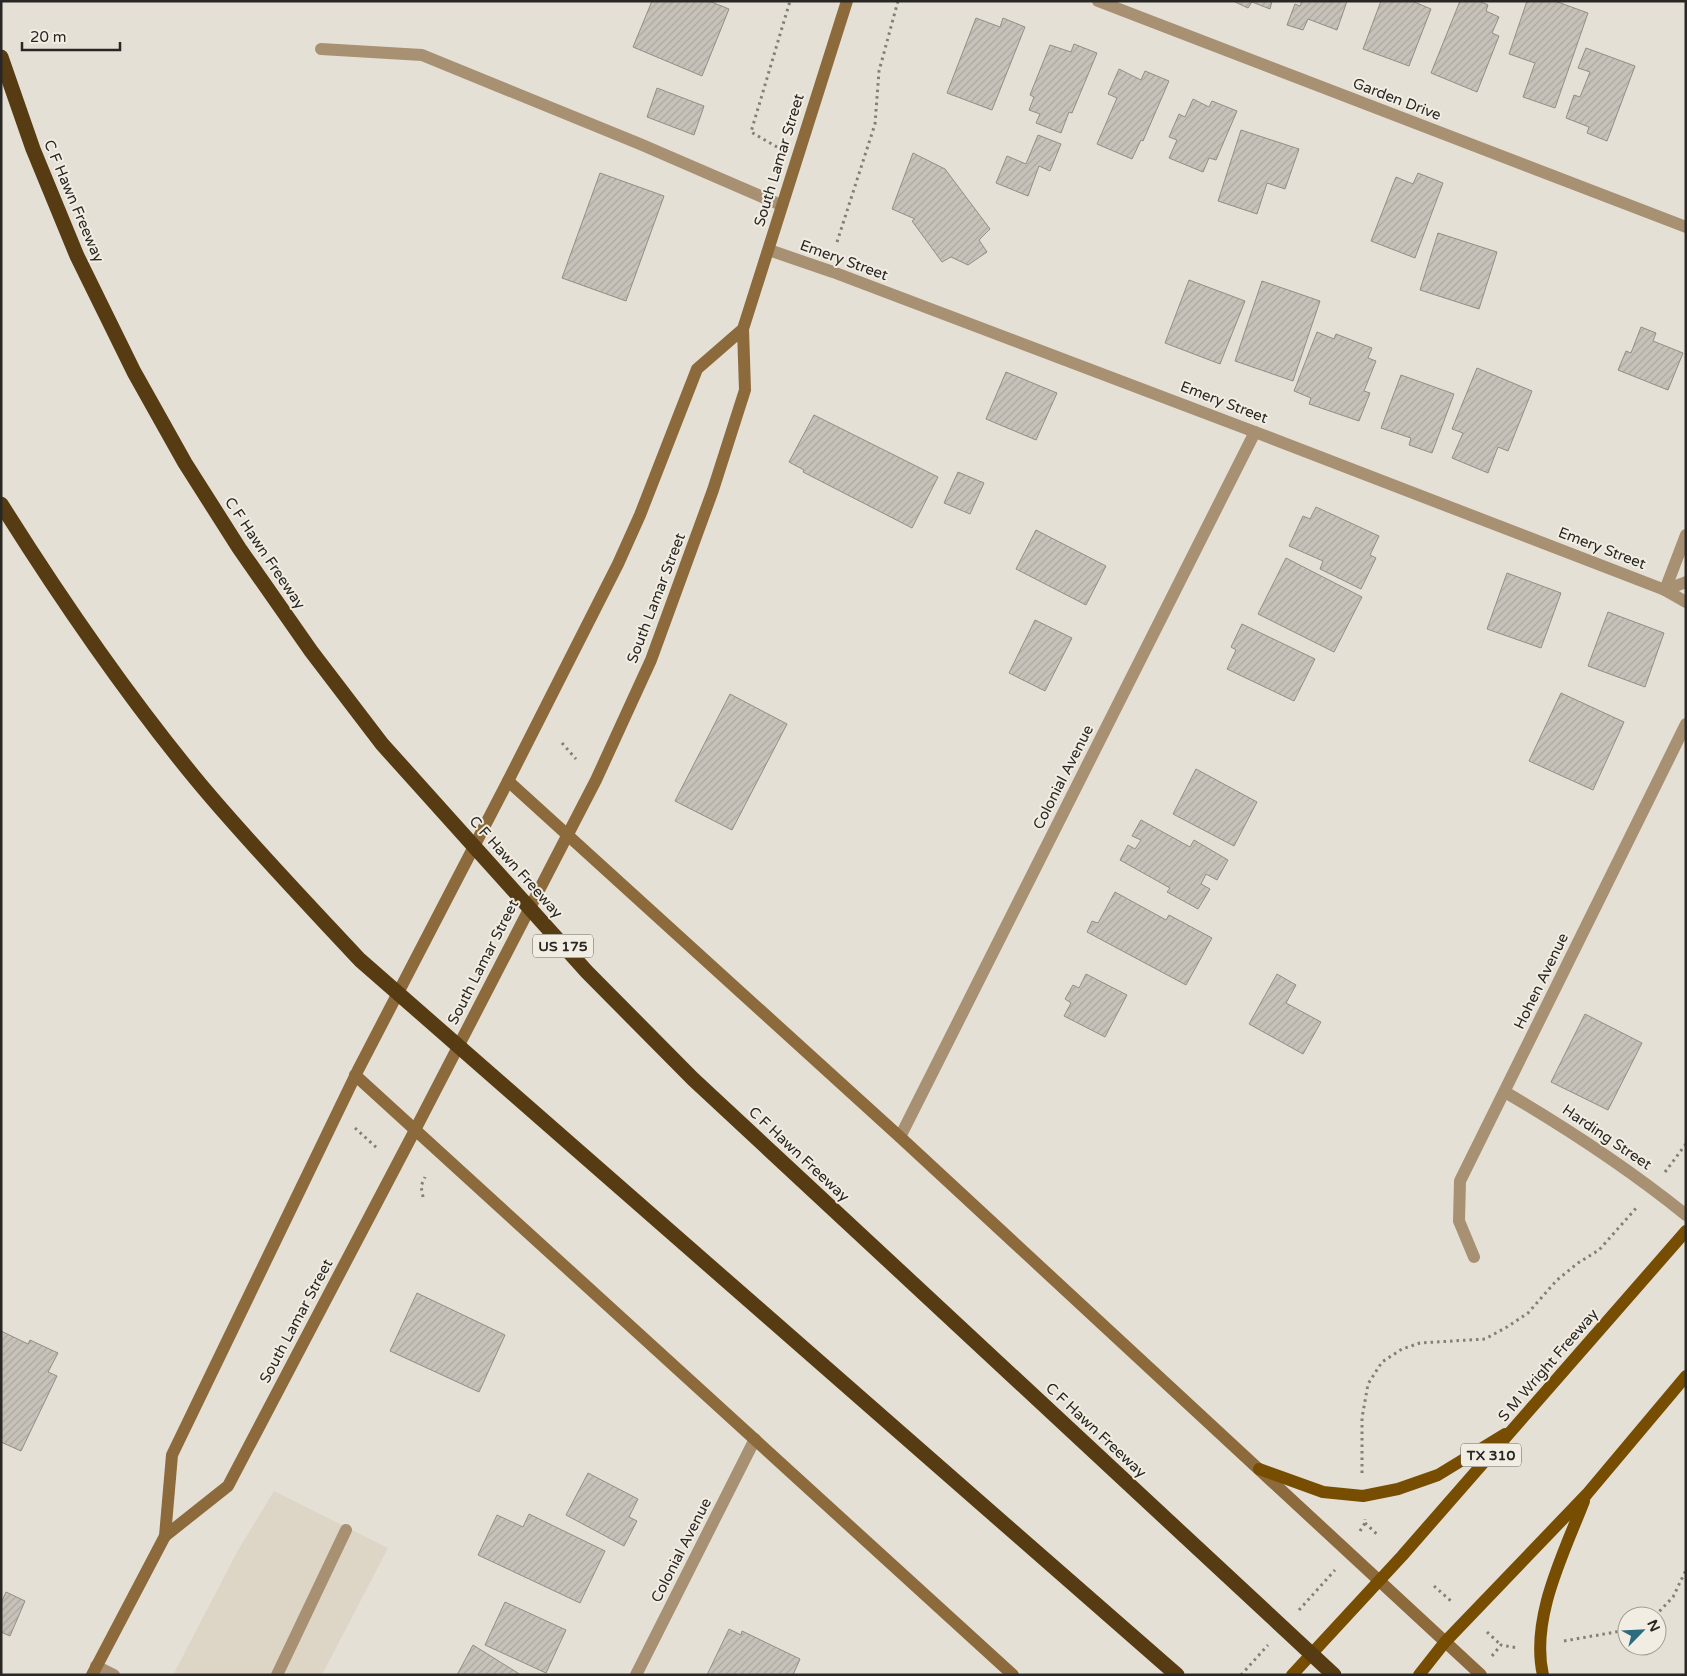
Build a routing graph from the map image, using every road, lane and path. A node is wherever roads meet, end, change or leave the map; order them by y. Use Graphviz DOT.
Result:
graph roads {
  1 [pos="790,1"];
  2 [pos="847,1"];
  3 [pos="898,1"];
  4 [pos="1098,1"];
  5 [pos="322,49"];
  6 [pos="1,57"];
  7 [pos="797,158"];
  8 [pos="781,205"];
  9 [pos="1686,227"];
  10 [pos="837,242"];
  11 [pos="769,250"];
  12 [pos="743,329"];
  13 [pos="1255,432"];
  14 [pos="1,504"];
  15 [pos="1686,534"];
  16 [pos="1686,582"];
  17 [pos="1665,590"];
  18 [pos="1686,602"];
  19 [pos="1686,724"];
  20 [pos="562,743"];
  21 [pos="576,759"];
  22 [pos="508,781"];
  23 [pos="567,834"];
  24 [pos="355,1075"];
  25 [pos="1505,1092"];
  26 [pos="352,1126"];
  27 [pos="415,1130"];
  28 [pos="900,1137"];
  29 [pos="1686,1144"];
  30 [pos="378,1148"];
  31 [pos="1672,1163"];
  32 [pos="425,1177"];
  33 [pos="416,1182"];
  34 [pos="421,1186"];
  35 [pos="423,1197"];
  36 [pos="1686,1215"];
  37 [pos="1629,1216"];
  38 [pos="1686,1231"];
  39 [pos="1474,1257"];
  40 [pos="1686,1376"];
  41 [pos="1516,1427"];
  42 [pos="755,1439"];
  43 [pos="1259,1469"];
  44 [pos="1361,1469"];
  45 [pos="1587,1494"];
  46 [pos="346,1530"];
  47 [pos="1357,1535"];
  48 [pos="165,1536"];
  49 [pos="1379,1536"];
  50 [pos="1686,1570"];
  51 [pos="1380,1581"];
  52 [pos="1434,1586"];
  53 [pos="1452,1601"];
  54 [pos="1665,1606"];
  55 [pos="1485,1631"];
  56 [pos="1617,1632"];
  57 [pos="1569,1640"];
  58 [pos="1445,1642"];
  59 [pos="1501,1645"];
  60 [pos="1514,1648"];
  61 [pos="1493,1654"];
  62 [pos="94,1671"];
  63 [pos="114,1675"];
  64 [pos="277,1675"];
  65 [pos="636,1675"];
  66 [pos="1013,1675"];
  67 [pos="1177,1675"];
  68 [pos="1292,1675"];
  69 [pos="1334,1675"];
  70 [pos="1419,1675"];
  71 [pos="1481,1675"];
  72 [pos="1543,1675"];
  1 -- 7 [label="path"];
  2 -- 7 [label="main road, South Lamar Street"];
  3 -- 10 [label="path"];
  4 -- 9 [label="street, Garden Drive"];
  5 -- 8 [label="street"];
  6 -- 69 [label="highway, C F Hawn Freeway / US 175, bridge"];
  7 -- 8 [label="main road, South Lamar Street"];
  8 -- 11 [label="main road, South Lamar Street"];
  11 -- 12 [label="main road, South Lamar Street"];
  11 -- 13 [label="street, Emery Street"];
  12 -- 22 [label="main road, South Lamar Street"];
  12 -- 23 [label="main road, South Lamar Street"];
  13 -- 17 [label="street, Emery Street"];
  13 -- 28 [label="street, Colonial Avenue"];
  14 -- 67 [label="highway, bridge"];
  15 -- 17 [label="street"];
  16 -- 17 [label="street"];
  17 -- 18 [label="street"];
  19 -- 25 [label="street, Hohen Avenue"];
  20 -- 21 [label="path"];
  22 -- 23 [label="main road"];
  22 -- 24 [label="main road, South Lamar Street"];
  23 -- 27 [label="main road, South Lamar Street"];
  23 -- 28 [label="main road"];
  24 -- 27 [label="main road"];
  24 -- 48 [label="main road, South Lamar Street"];
  25 -- 36 [label="street, Harding Street"];
  25 -- 39 [label="street, Hohen Avenue"];
  26 -- 30 [label="path"];
  27 -- 42 [label="main road"];
  27 -- 48 [label="main road, South Lamar Street"];
  28 -- 43 [label="main road"];
  29 -- 31 [label="path"];
  32 -- 34 [label="path"];
  33 -- 34 [label="path"];
  34 -- 35 [label="path"];
  37 -- 44 [label="path"];
  38 -- 41 [label="main road, S M Wright Freeway / TX 310"];
  40 -- 45 [label="main road"];
  41 -- 43 [label="main road"];
  41 -- 51 [label="main road, S M Wright Freeway / TX 310"];
  42 -- 65 [label="street, Colonial Avenue"];
  42 -- 66 [label="main road"];
  43 -- 51 [label="main road"];
  45 -- 58 [label="main road"];
  45 -- 72 [label="main road"];
  46 -- 64 [label="street"];
  47 -- 49 [label="path"];
  48 -- 62 [label="main road, South Lamar Street"];
  50 -- 54 [label="path"];
  51 -- 58 [label="main road"];
  51 -- 68 [label="main road, S M Wright Freeway / TX 310"];
  52 -- 53 [label="path"];
  55 -- 59 [label="path"];
  56 -- 57 [label="path"];
  58 -- 70 [label="main road"];
  58 -- 71 [label="main road"];
  59 -- 60 [label="path"];
  59 -- 61 [label="path"];
  62 -- 63 [label="street"];
}
